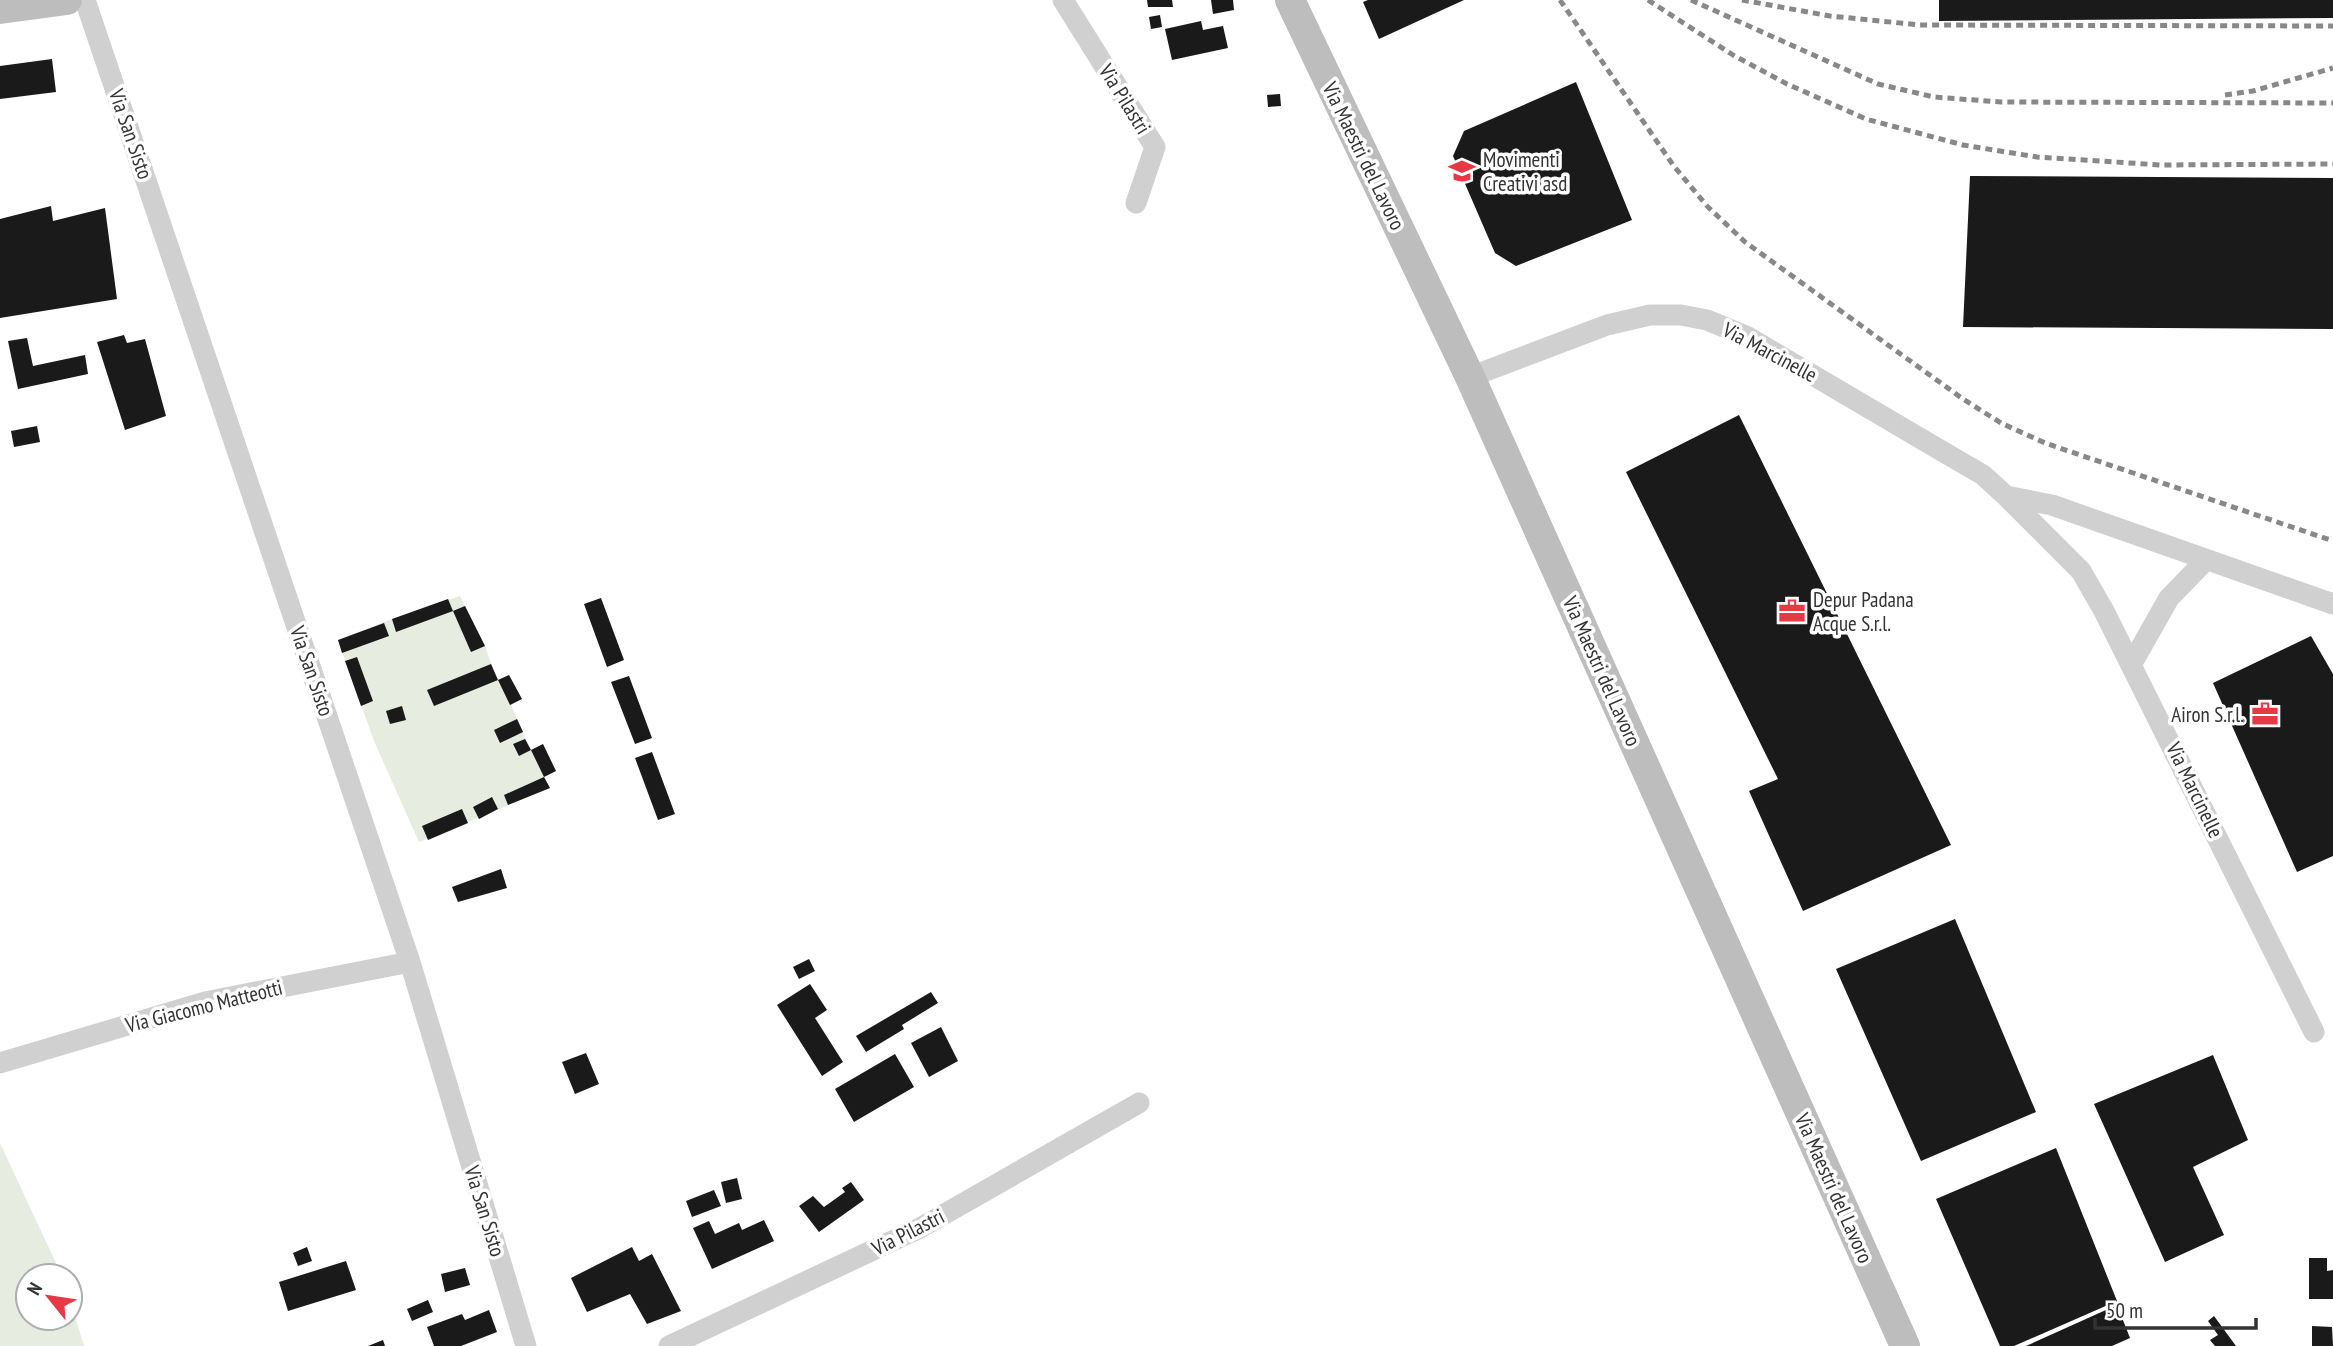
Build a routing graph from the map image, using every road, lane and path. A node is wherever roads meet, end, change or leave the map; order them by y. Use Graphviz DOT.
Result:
graph roads {
  1 [pos="67,0"];
  2 [pos="85,0"];
  3 [pos="1063,0"];
  4 [pos="1290,0"];
  5 [pos="0,9"];
  6 [pos="1136,203"];
  7 [pos="1470,377"];
  8 [pos="2006,496"];
  9 [pos="2206,560"];
  10 [pos="2333,604"];
  11 [pos="2131,665"];
  12 [pos="410,962"];
  13 [pos="2314,1032"];
  14 [pos="0,1063"];
  15 [pos="1139,1103"];
  16 [pos="526,1346"];
  17 [pos="669,1346"];
  18 [pos="1905,1346"];
  1 -- 5 [label="street"];
  2 -- 12 [label="street, Via San Sisto"];
  3 -- 6 [label="street, Via Pilastri"];
  4 -- 7 [label="street, Via Maestri del Lavoro"];
  7 -- 8 [label="street, Via Marcinelle"];
  7 -- 18 [label="street, Via Maestri del Lavoro"];
  8 -- 9 [label="street, Via Marcinelle"];
  8 -- 11 [label="street, Via Marcinelle"];
  9 -- 10 [label="street, Via Marcinelle"];
  9 -- 11 [label="street"];
  11 -- 13 [label="street, Via Marcinelle"];
  12 -- 14 [label="street, Via Giacomo Matteotti"];
  12 -- 16 [label="street, Via San Sisto"];
  15 -- 17 [label="street, Via Pilastri"];
}
